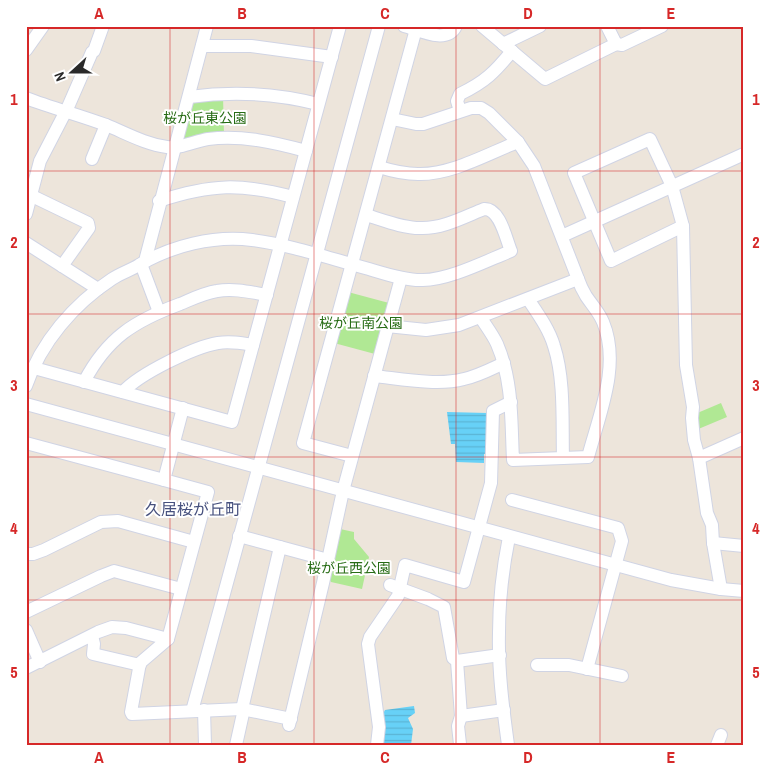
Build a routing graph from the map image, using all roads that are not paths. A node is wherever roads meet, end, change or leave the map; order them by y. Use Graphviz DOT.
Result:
graph roads {
  1 [pos="43,26"];
  2 [pos="103,26"];
  3 [pos="207,26"];
  4 [pos="340,26"];
  5 [pos="379,26"];
  6 [pos="456,26"];
  7 [pos="482,26"];
  8 [pos="540,26"];
  9 [pos="607,26"];
  10 [pos="662,26"];
  11 [pos="410,28"];
  12 [pos="616,44"];
  13 [pos="202,46"];
  14 [pos="508,48"];
  15 [pos="26,50"];
  16 [pos="332,57"];
  17 [pos="189,97"];
  18 [pos="26,98"];
  19 [pos="318,104"];
  20 [pos="460,111"];
  21 [pos="65,112"];
  22 [pos="392,119"];
  23 [pos="106,125"];
  24 [pos="518,142"];
  25 [pos="175,147"];
  26 [pos="306,151"];
  27 [pos="744,154"];
  28 [pos="92,160"];
  29 [pos="379,168"];
  30 [pos="677,184"];
  31 [pos="30,195"];
  32 [pos="293,197"];
  33 [pos="159,201"];
  34 [pos="26,214"];
  35 [pos="366,215"];
  36 [pos="594,221"];
  37 [pos="683,226"];
  38 [pos="562,236"];
  39 [pos="26,243"];
  40 [pos="280,245"];
  41 [pos="317,254"];
  42 [pos="143,263"];
  43 [pos="351,265"];
  44 [pos="62,266"];
  45 [pos="400,278"];
  46 [pos="578,279"];
  47 [pos="98,289"];
  48 [pos="266,296"];
  49 [pos="528,298"];
  50 [pos="159,312"];
  51 [pos="481,318"];
  52 [pos="387,326"];
  53 [pos="253,345"];
  54 [pos="504,363"];
  55 [pos="34,368"];
  56 [pos="374,376"];
  57 [pos="84,382"];
  58 [pos="26,386"];
  59 [pos="123,392"];
  60 [pos="510,402"];
  61 [pos="26,404"];
  62 [pos="183,408"];
  63 [pos="744,438"];
  64 [pos="26,443"];
  65 [pos="174,444"];
  66 [pos="352,456"];
  67 [pos="563,458"];
  68 [pos="699,458"];
  69 [pos="259,468"];
  70 [pos="164,480"];
  71 [pos="343,491"];
  72 [pos="512,500"];
  73 [pos="478,527"];
  74 [pos="239,536"];
  75 [pos="509,537"];
  76 [pos="194,542"];
  77 [pos="713,543"];
  78 [pos="744,546"];
  79 [pos="280,547"];
  80 [pos="26,554"];
  81 [pos="328,560"];
  82 [pos="616,565"];
  83 [pos="395,587"];
  84 [pos="182,589"];
  85 [pos="721,589"];
  86 [pos="744,590"];
  87 [pos="26,612"];
  88 [pos="26,630"];
  89 [pos="92,636"];
  90 [pos="168,639"];
  91 [pos="500,655"];
  92 [pos="457,661"];
  93 [pos="40,662"];
  94 [pos="140,665"];
  95 [pos="537,665"];
  96 [pos="26,668"];
  97 [pos="587,669"];
  98 [pos="622,676"];
  99 [pos="243,709"];
  100 [pos="504,710"];
  101 [pos="198,711"];
  102 [pos="461,716"];
  103 [pos="239,744"];
  104 [pos="460,744"];
  105 [pos="205,745"];
  106 [pos="377,745"];
  107 [pos="508,745"];
  1 -- 15 [label="street"];
  2 -- 21 [label="street"];
  3 -- 13 [label="street"];
  4 -- 16 [label="street"];
  5 -- 41 [label="street"];
  6 -- 11 [label="street"];
  7 -- 14 [label="street"];
  8 -- 14 [label="street"];
  9 -- 12 [label="street"];
  10 -- 12 [label="street"];
  11 -- 22 [label="street"];
  12 -- 14 [label="street"];
  13 -- 16 [label="street"];
  13 -- 17 [label="street"];
  14 -- 20 [label="street"];
  16 -- 19 [label="street"];
  17 -- 19 [label="street"];
  17 -- 25 [label="street"];
  18 -- 21 [label="street"];
  19 -- 26 [label="street"];
  20 -- 22 [label="street"];
  20 -- 24 [label="street"];
  21 -- 23 [label="street"];
  21 -- 31 [label="street"];
  22 -- 29 [label="street"];
  23 -- 25 [label="street"];
  23 -- 28 [label="street"];
  24 -- 29 [label="street"];
  24 -- 38 [label="street"];
  25 -- 26 [label="street"];
  25 -- 33 [label="street"];
  26 -- 32 [label="street"];
  27 -- 30 [label="street"];
  29 -- 35 [label="street"];
  30 -- 36 [label="street"];
  30 -- 36 [label="street"];
  30 -- 37 [label="street"];
  31 -- 34 [label="street"];
  31 -- 44 [label="street"];
  32 -- 33 [label="street"];
  32 -- 40 [label="street"];
  33 -- 42 [label="street"];
  35 -- 43 [label="street"];
  35 -- 45 [label="street"];
  36 -- 37 [label="street"];
  36 -- 38 [label="street"];
  37 -- 68 [label="street"];
  38 -- 46 [label="street"];
  39 -- 44 [label="street"];
  40 -- 41 [label="street"];
  40 -- 42 [label="street"];
  40 -- 48 [label="street"];
  41 -- 43 [label="street"];
  41 -- 69 [label="street"];
  42 -- 47 [label="street"];
  42 -- 50 [label="street"];
  43 -- 45 [label="street"];
  43 -- 66 [label="street"];
  44 -- 47 [label="street"];
  45 -- 52 [label="street"];
  46 -- 49 [label="street"];
  46 -- 67 [label="street"];
  47 -- 55 [label="street"];
  48 -- 50 [label="street"];
  48 -- 53 [label="street"];
  49 -- 51 [label="street"];
  49 -- 67 [label="street"];
  50 -- 57 [label="street"];
  51 -- 52 [label="street"];
  51 -- 54 [label="street"];
  52 -- 56 [label="street"];
  53 -- 59 [label="street"];
  53 -- 62 [label="street"];
  54 -- 56 [label="street"];
  54 -- 60 [label="street"];
  55 -- 57 [label="street"];
  55 -- 58 [label="street"];
  56 -- 66 [label="street"];
  57 -- 59 [label="street"];
  59 -- 62 [label="street"];
  60 -- 67 [label="street"];
  60 -- 73 [label="street"];
  61 -- 65 [label="street"];
  62 -- 65 [label="street"];
  63 -- 68 [label="street"];
  64 -- 70 [label="street"];
  65 -- 69 [label="street"];
  65 -- 70 [label="street"];
  66 -- 71 [label="street"];
  68 -- 77 [label="street"];
  69 -- 71 [label="street"];
  69 -- 74 [label="street"];
  70 -- 76 [label="street"];
  71 -- 73 [label="street"];
  71 -- 81 [label="street"];
  72 -- 82 [label="street"];
  73 -- 75 [label="street"];
  73 -- 83 [label="street"];
  74 -- 79 [label="street"];
  74 -- 101 [label="street"];
  75 -- 82 [label="street"];
  75 -- 91 [label="street"];
  76 -- 80 [label="street"];
  76 -- 84 [label="street"];
  77 -- 78 [label="street"];
  77 -- 85 [label="street"];
  79 -- 81 [label="street"];
  79 -- 99 [label="street"];
  81 -- 99 [label="street"];
  82 -- 85 [label="street"];
  82 -- 97 [label="street"];
  83 -- 92 [label="street"];
  83 -- 106 [label="street"];
  84 -- 87 [label="street"];
  84 -- 90 [label="street"];
  85 -- 86 [label="street"];
  88 -- 93 [label="street"];
  89 -- 90 [label="street"];
  89 -- 93 [label="street"];
  89 -- 94 [label="street"];
  90 -- 94 [label="street"];
  91 -- 92 [label="street"];
  91 -- 100 [label="street"];
  92 -- 102 [label="street"];
  93 -- 96 [label="street"];
  94 -- 101 [label="street"];
  95 -- 97 [label="street"];
  97 -- 98 [label="street"];
  99 -- 101 [label="street"];
  99 -- 103 [label="street"];
  100 -- 102 [label="street"];
  100 -- 107 [label="street"];
  101 -- 105 [label="street"];
  102 -- 104 [label="street"];
}
